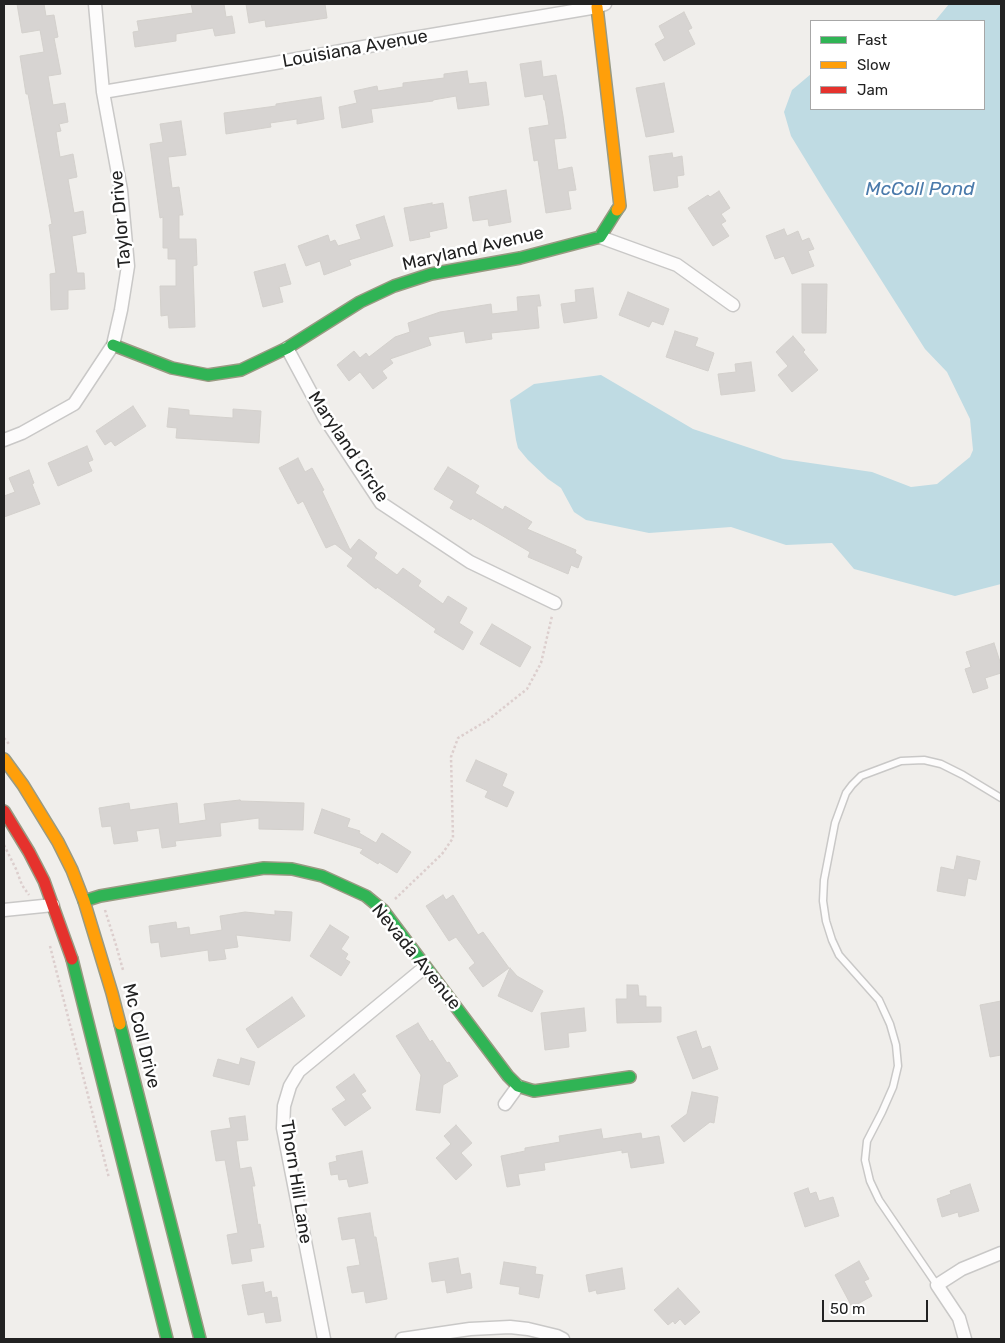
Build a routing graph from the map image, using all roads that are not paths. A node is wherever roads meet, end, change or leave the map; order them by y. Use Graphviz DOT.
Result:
graph roads {
  1 [pos="95,4"];
  2 [pos="601,5"];
  3 [pos="103,92"];
  4 [pos="600,237"];
  5 [pos="733,305"];
  6 [pos="113,345"];
  7 [pos="287,348"];
  8 [pos="4,440"];
  9 [pos="555,603"];
  10 [pos="4,759"];
  11 [pos="1001,798"];
  12 [pos="4,811"];
  13 [pos="84,901"];
  14 [pos="53,904"];
  15 [pos="4,910"];
  16 [pos="425,966"];
  17 [pos="630,1077"];
  18 [pos="518,1086"];
  19 [pos="505,1104"];
  20 [pos="1001,1253"];
  21 [pos="937,1284"];
  22 [pos="168,1339"];
  23 [pos="200,1339"];
  24 [pos="324,1339"];
  25 [pos="402,1339"];
  26 [pos="563,1339"];
  27 [pos="965,1339"];
  1 -- 3 [label="street, Taylor Drive"];
  2 -- 3 [label="street, Louisiana Avenue"];
  2 -- 4 [label="street"];
  3 -- 6 [label="street, Taylor Drive"];
  4 -- 5 [label="street"];
  4 -- 7 [label="street, Maryland Avenue"];
  6 -- 7 [label="street, Maryland Avenue"];
  6 -- 8 [label="street, Taylor Drive"];
  7 -- 9 [label="street, Maryland Circle"];
  10 -- 13 [label="street, Mc Coll Drive"];
  11 -- 21 [label="lane"];
  12 -- 14 [label="street"];
  13 -- 16 [label="street, Nevada Avenue"];
  13 -- 23 [label="street, Mc Coll Drive"];
  14 -- 15 [label="street"];
  14 -- 22 [label="street"];
  16 -- 18 [label="street, Nevada Avenue"];
  16 -- 24 [label="street, Thorn Hill Lane"];
  17 -- 18 [label="street"];
  18 -- 19 [label="street"];
  20 -- 21 [label="street"];
  21 -- 27 [label="street"];
  25 -- 26 [label="street"];
}
